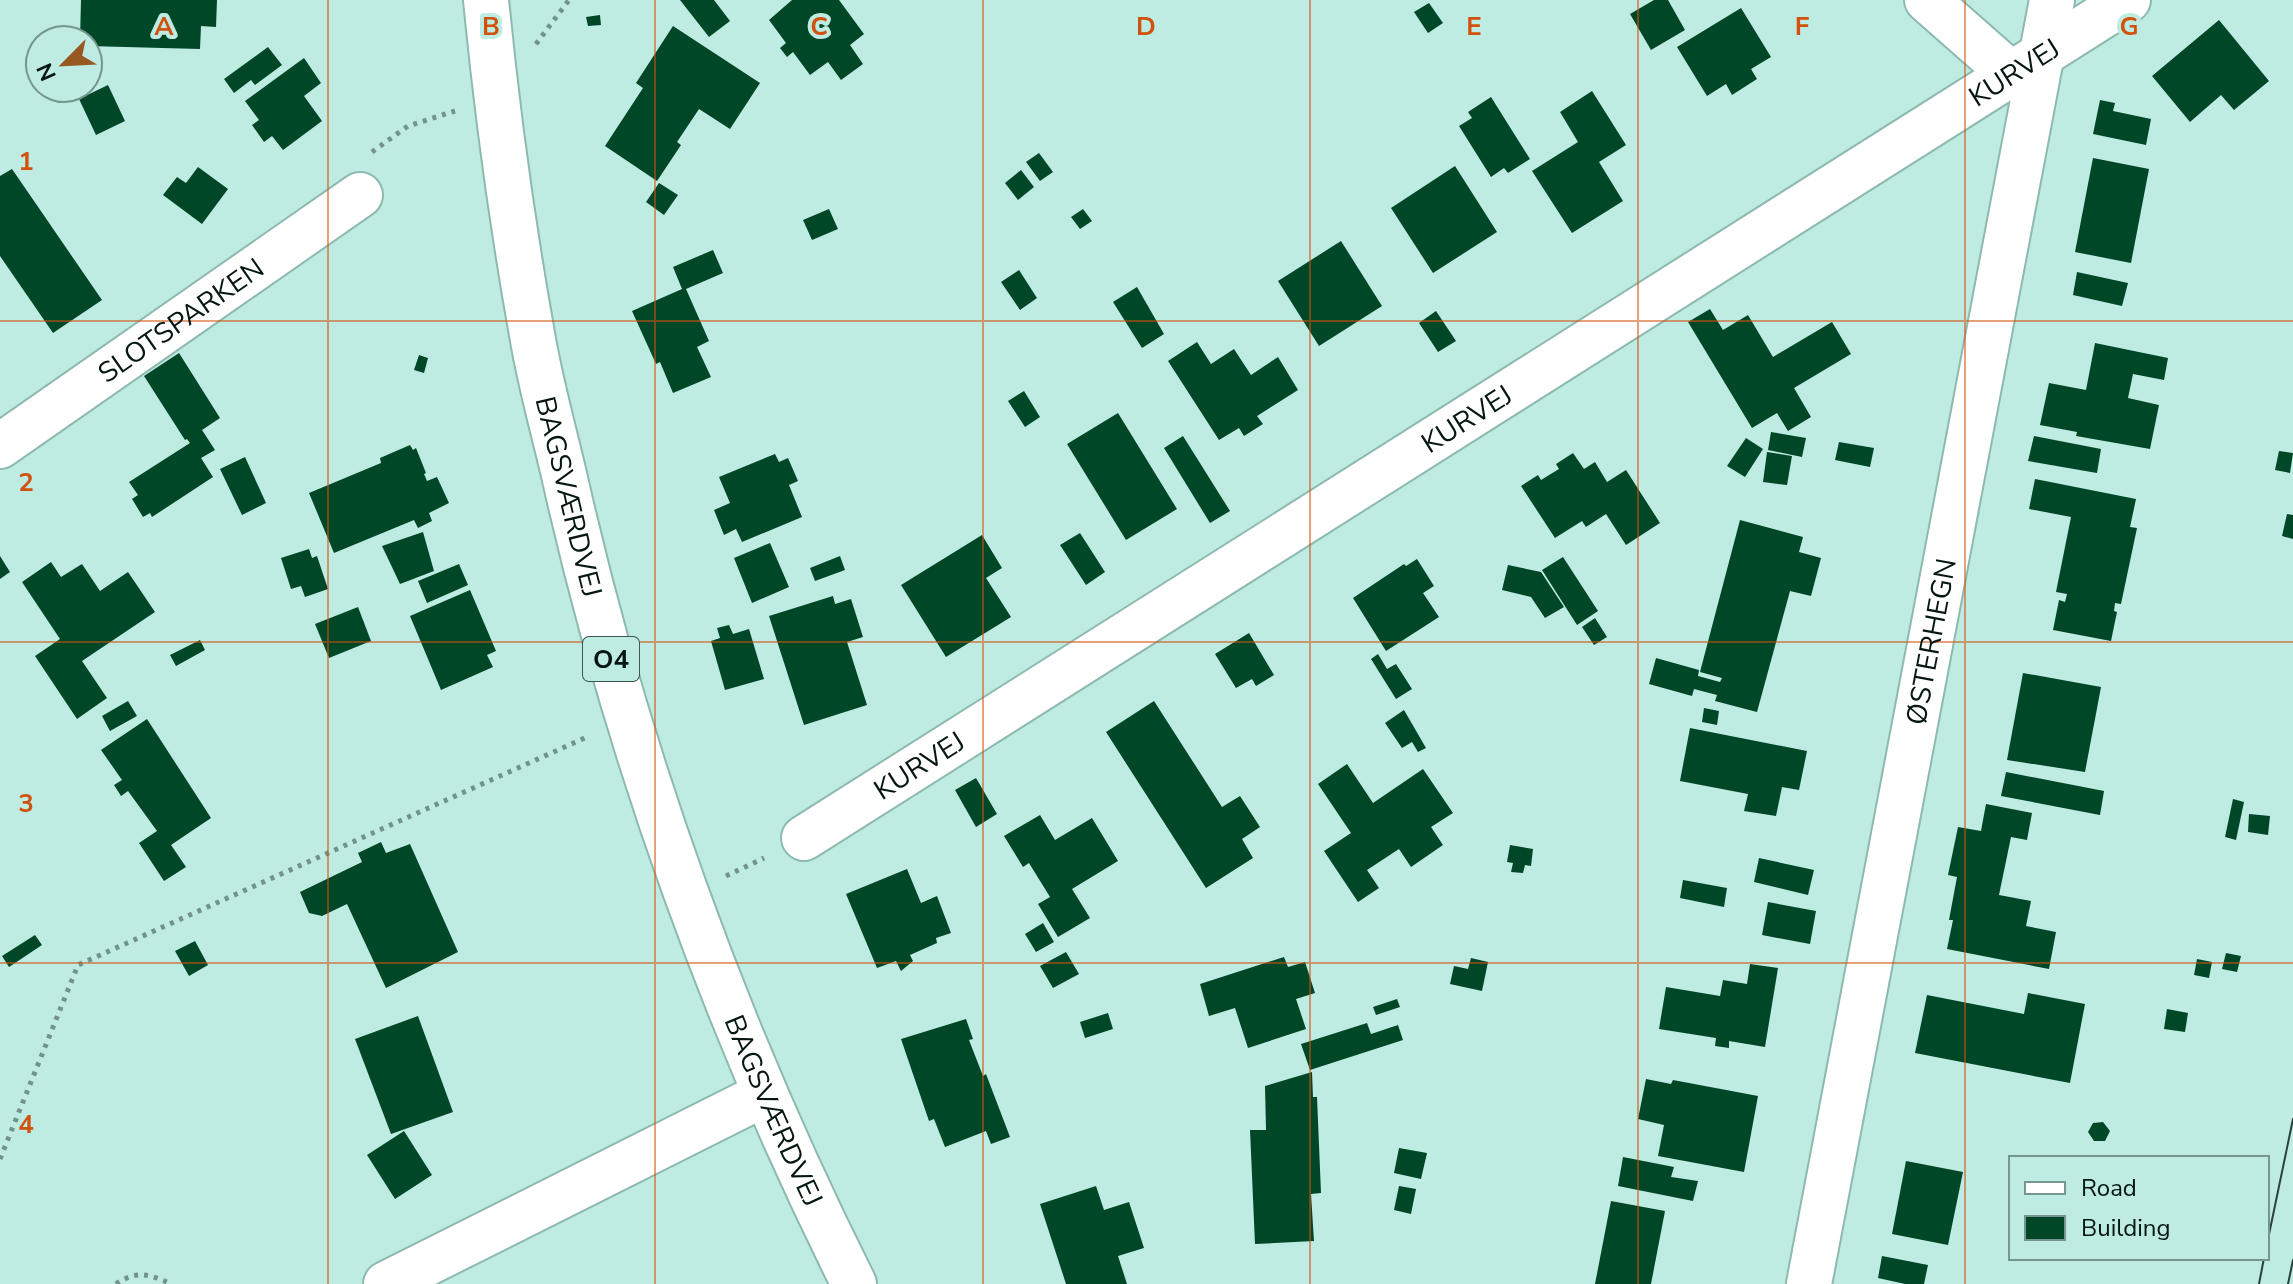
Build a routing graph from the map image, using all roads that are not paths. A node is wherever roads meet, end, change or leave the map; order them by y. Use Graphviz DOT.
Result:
graph roads {
  1 [pos="486,0"];
  2 [pos="1927,0"];
  3 [pos="2052,0"];
  4 [pos="2128,0"];
  5 [pos="2026,64"];
  6 [pos="360,195"];
  7 [pos="0,446"];
  8 [pos="804,838"];
  9 [pos="765,1094"];
  10 [pos="386,1284"];
  11 [pos="854,1284"];
  12 [pos="1809,1284"];
  1 -- 9 [label="street, BAGSVÆRDVEJ / O4"];
  2 -- 5 [label="street"];
  3 -- 5 [label="street, ØSTERHEGN"];
  4 -- 5 [label="street, KURVEJ"];
  5 -- 8 [label="street, KURVEJ"];
  5 -- 12 [label="street, ØSTERHEGN"];
  6 -- 7 [label="street, SLOTSPARKEN"];
  9 -- 10 [label="street"];
  9 -- 11 [label="street, BAGSVÆRDVEJ / O4"];
}
